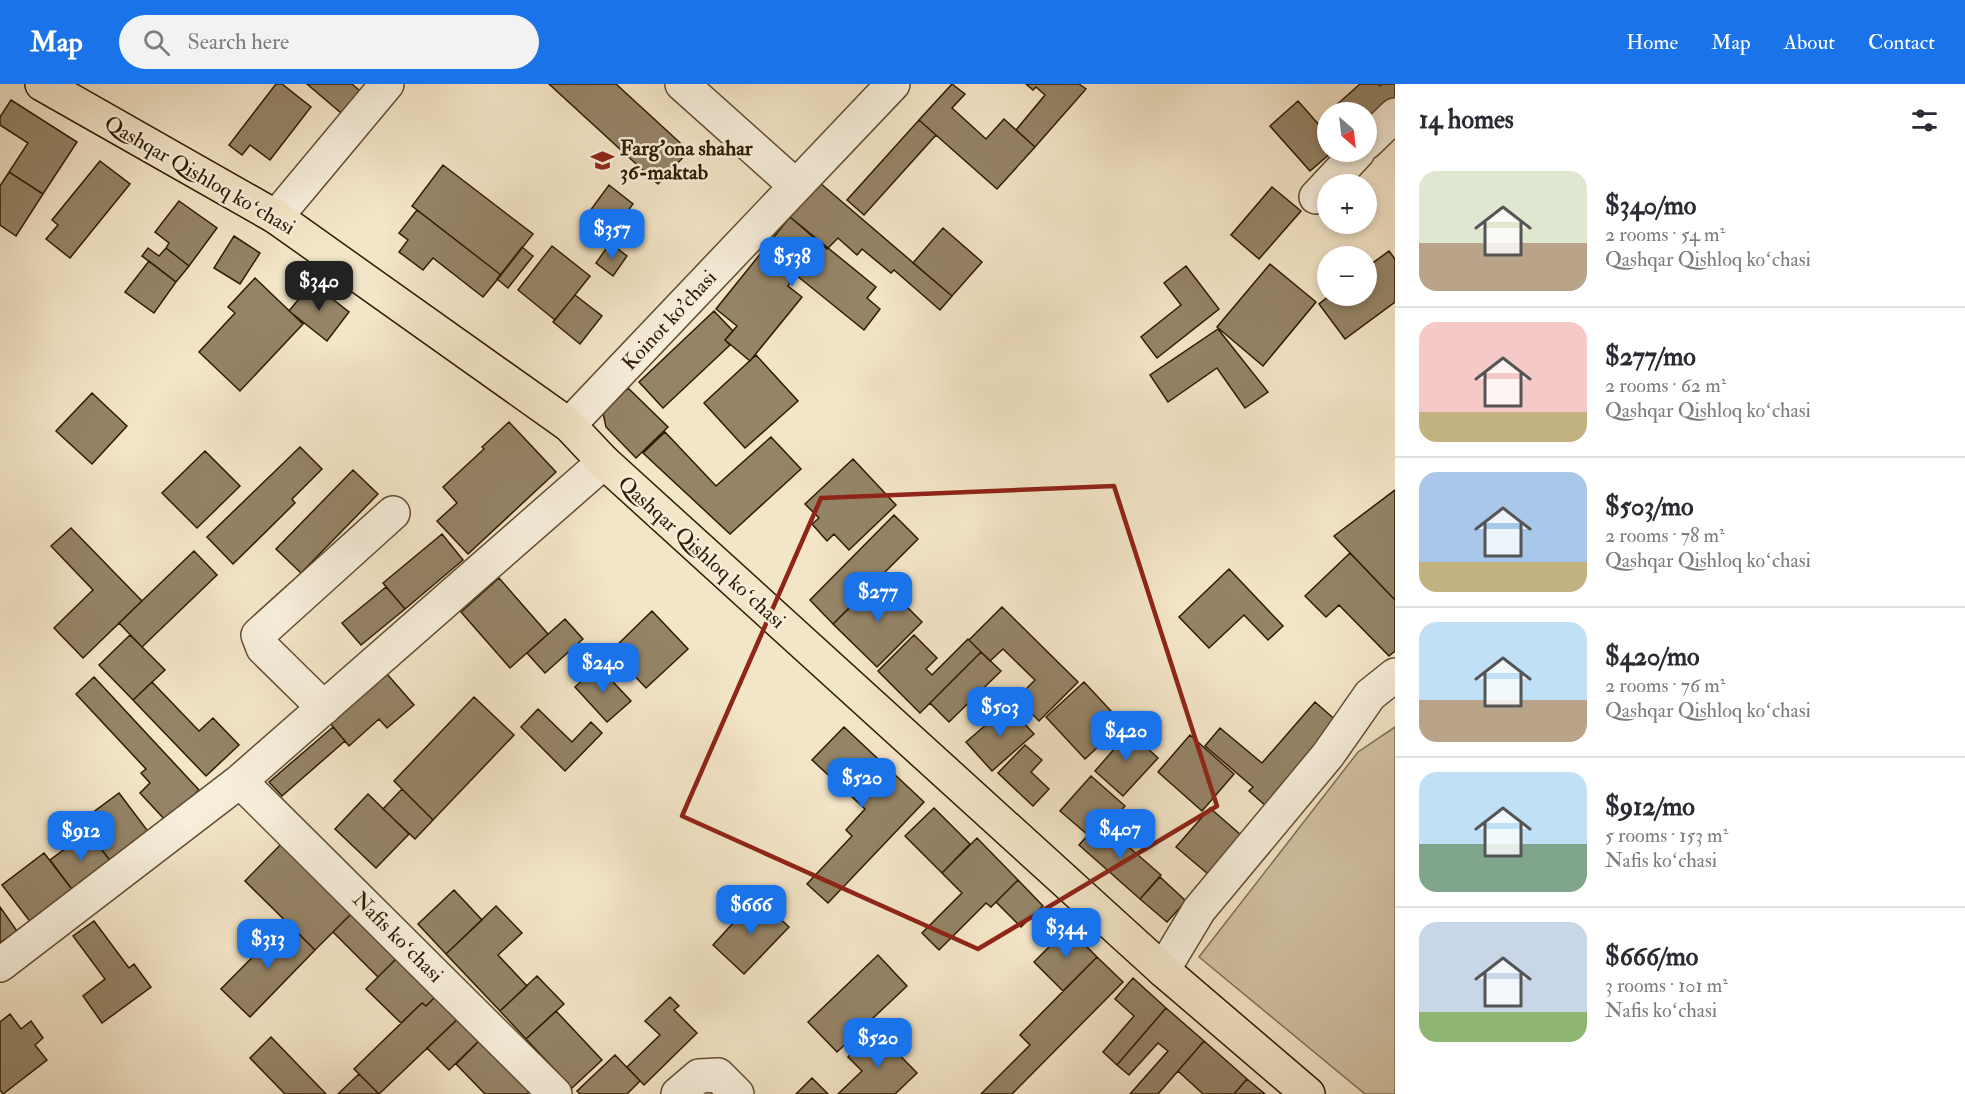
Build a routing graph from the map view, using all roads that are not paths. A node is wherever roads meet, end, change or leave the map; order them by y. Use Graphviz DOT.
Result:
graph roads {
  1 [pos="42,84"];
  2 [pos="387,84"];
  3 [pos="682,84"];
  4 [pos="893,84"];
  5 [pos="1395,115"];
  6 [pos="1377,132"];
  7 [pos="1349,162"];
  8 [pos="796,186"];
  9 [pos="1316,197"];
  10 [pos="276,216"];
  11 [pos="569,425"];
  12 [pos="604,462"];
  13 [pos="393,513"];
  14 [pos="1395,675"];
  15 [pos="324,708"];
  16 [pos="240,781"];
  17 [pos="0,964"];
  18 [pos="1163,970"];
  19 [pos="555,1094"];
  20 [pos="678,1094"];
  21 [pos="737,1094"];
  22 [pos="1308,1094"];
  1 -- 10 [label="main road, Qashqar Qishloq koʻchasi"];
  2 -- 10 [label="street"];
  3 -- 8 [label="street"];
  4 -- 8 [label="street, Koinot ko'chasi"];
  5 -- 6 [label="street"];
  7 -- 9 [label="street"];
  8 -- 11 [label="street, Koinot ko'chasi"];
  10 -- 11 [label="main road, Qashqar Qishloq koʻchasi"];
  11 -- 12 [label="main road, Qashqar Qishloq koʻchasi"];
  12 -- 15 [label="street"];
  12 -- 18 [label="main road, Qashqar Qishloq koʻchasi"];
  13 -- 15 [label="street"];
  14 -- 18 [label="street"];
  15 -- 16 [label="street"];
  16 -- 17 [label="street"];
  16 -- 19 [label="street, Nafis koʻchasi"];
  18 -- 22 [label="main road, Qashqar Qishloq koʻchasi"];
  20 -- 21 [label="street"];
}
